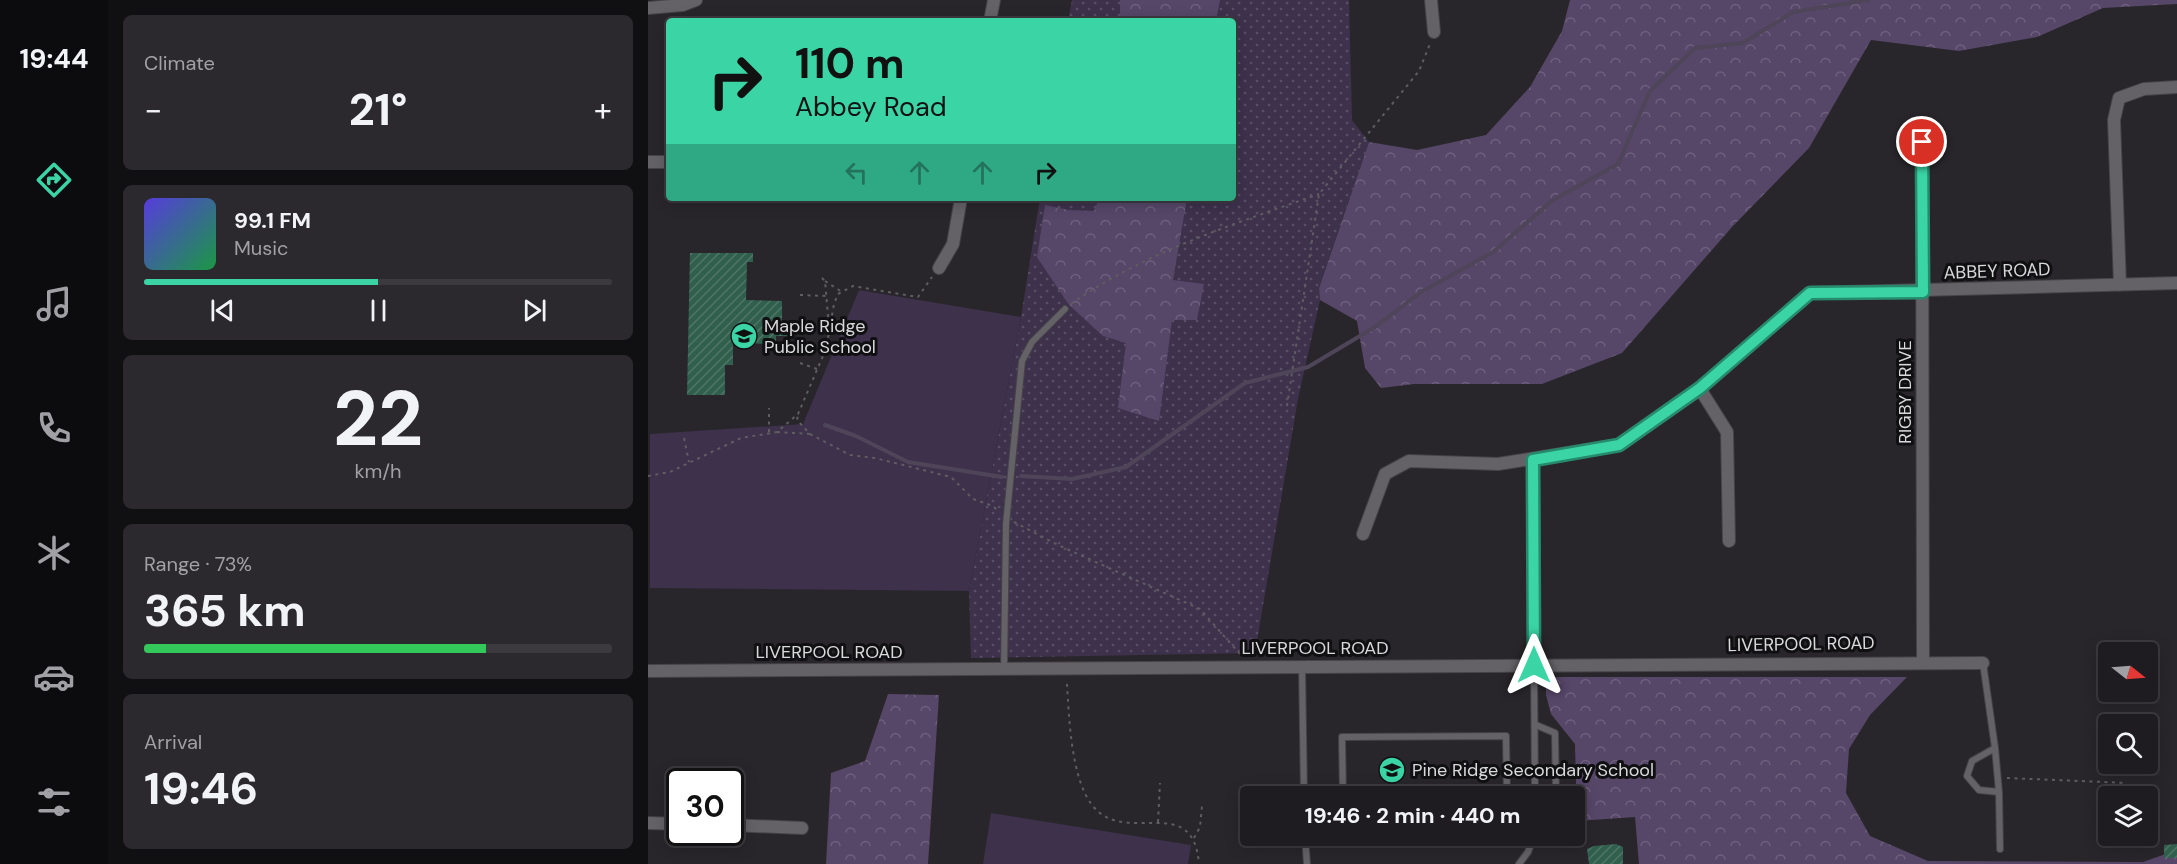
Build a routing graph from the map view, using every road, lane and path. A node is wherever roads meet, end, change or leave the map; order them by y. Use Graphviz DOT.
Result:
graph roads {
  1 [pos="696,0"];
  2 [pos="994,0"];
  3 [pos="1431,0"];
  4 [pos="648,8"];
  5 [pos="991,18"];
  6 [pos="1434,32"];
  7 [pos="2177,87"];
  8 [pos="1922,123"];
  9 [pos="648,162"];
  10 [pos="666,162"];
  11 [pos="1319,194"];
  12 [pos="960,201"];
  13 [pos="939,268"];
  14 [pos="822,278"];
  15 [pos="825,281"];
  16 [pos="2177,283"];
  17 [pos="2120,285"];
  18 [pos="842,292"];
  19 [pos="1923,292"];
  20 [pos="800,295"];
  21 [pos="826,296"];
  22 [pos="1065,309"];
  23 [pos="829,332"];
  24 [pos="800,363"];
  25 [pos="817,369"];
  26 [pos="1700,388"];
  27 [pos="1287,406"];
  28 [pos="769,408"];
  29 [pos="798,414"];
  30 [pos="777,432"];
  31 [pos="769,433"];
  32 [pos="810,434"];
  33 [pos="684,438"];
  34 [pos="1533,460"];
  35 [pos="689,462"];
  36 [pos="648,476"];
  37 [pos="1006,518"];
  38 [pos="1363,534"];
  39 [pos="1729,542"];
  40 [pos="1240,654"];
  41 [pos="1923,661"];
  42 [pos="1983,663"];
  43 [pos="1302,665"];
  44 [pos="1534,665"];
  45 [pos="1004,670"];
  46 [pos="648,671"];
  47 [pos="1067,684"];
  48 [pos="1536,725"];
  49 [pos="1995,748"];
  50 [pos="2005,778"];
  51 [pos="1160,783"];
  52 [pos="2127,783"];
  53 [pos="1305,786"];
  54 [pos="1343,786"];
  55 [pos="1507,786"];
  56 [pos="1535,786"];
  57 [pos="1556,786"];
  58 [pos="1999,792"];
  59 [pos="1202,806"];
  60 [pos="648,823"];
  61 [pos="1158,823"];
  62 [pos="666,824"];
  63 [pos="744,826"];
  64 [pos="802,828"];
  65 [pos="1194,839"];
  66 [pos="1306,846"];
  67 [pos="1530,846"];
  68 [pos="2000,849"];
  69 [pos="1199,864"];
  70 [pos="1307,864"];
  71 [pos="1519,864"];
  1 -- 4 [label="street"];
  2 -- 5 [label="street"];
  3 -- 6 [label="street"];
  6 -- 11 [label="path"];
  7 -- 17 [label="street"];
  8 -- 19 [label="street, RIGBY DRIVE"];
  9 -- 10 [label="street"];
  11 -- 22 [label="path"];
  11 -- 27 [label="path"];
  12 -- 13 [label="street"];
  13 -- 18 [label="path"];
  14 -- 15 [label="path"];
  15 -- 18 [label="path"];
  15 -- 21 [label="path"];
  16 -- 17 [label="street, ABBEY ROAD"];
  17 -- 19 [label="street, ABBEY ROAD"];
  18 -- 23 [label="path"];
  19 -- 26 [label="street, ABBEY ROAD"];
  19 -- 41 [label="street, RIGBY DRIVE"];
  20 -- 21 [label="path"];
  21 -- 23 [label="path"];
  22 -- 37 [label="lane"];
  23 -- 25 [label="path"];
  24 -- 25 [label="path"];
  25 -- 29 [label="path"];
  26 -- 34 [label="street, ABBEY ROAD"];
  26 -- 39 [label="street"];
  28 -- 31 [label="path"];
  29 -- 30 [label="path"];
  29 -- 32 [label="path"];
  30 -- 31 [label="path"];
  30 -- 32 [label="path"];
  31 -- 35 [label="path"];
  32 -- 37 [label="path"];
  33 -- 35 [label="path"];
  34 -- 38 [label="street, ABBEY ROAD"];
  34 -- 44 [label="street"];
  35 -- 36 [label="path"];
  37 -- 40 [label="path"];
  37 -- 45 [label="lane"];
  41 -- 42 [label="street, LIVERPOOL ROAD"];
  41 -- 44 [label="street, LIVERPOOL ROAD"];
  42 -- 49 [label="lane"];
  43 -- 44 [label="street, LIVERPOOL ROAD"];
  43 -- 45 [label="street, LIVERPOOL ROAD"];
  43 -- 53 [label="lane"];
  44 -- 48 [label="lane"];
  45 -- 46 [label="street, LIVERPOOL ROAD"];
  47 -- 61 [label="path"];
  48 -- 56 [label="lane"];
  48 -- 57 [label="lane"];
  49 -- 58 [label="lane"];
  49 -- 58 [label="lane"];
  50 -- 52 [label="path"];
  51 -- 61 [label="path"];
  54 -- 55 [label="lane"];
  58 -- 68 [label="lane"];
  59 -- 65 [label="path"];
  60 -- 62 [label="street"];
  61 -- 65 [label="path"];
  63 -- 64 [label="street"];
  65 -- 69 [label="path"];
  66 -- 70 [label="lane"];
  67 -- 71 [label="lane"];
}
